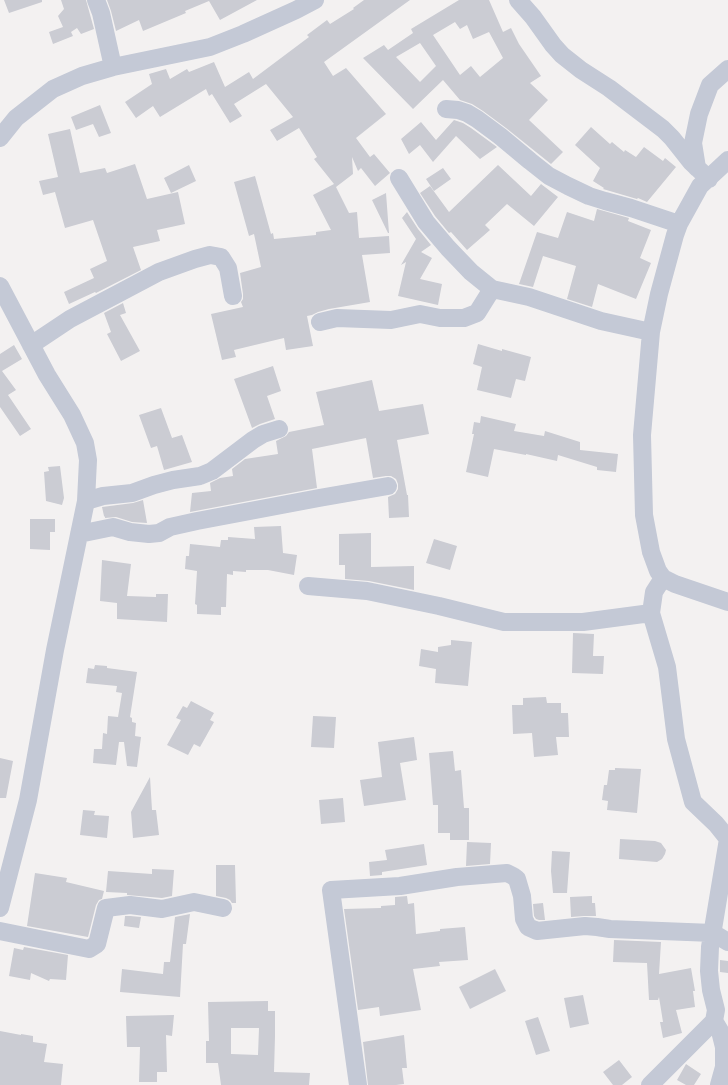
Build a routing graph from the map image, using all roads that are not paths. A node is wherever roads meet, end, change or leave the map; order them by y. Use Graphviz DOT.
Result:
graph roads {
  1 [pos="96,0"];
  2 [pos="316,0"];
  3 [pos="518,0"];
  4 [pos="113,67"];
  5 [pos="728,69"];
  6 [pos="446,109"];
  7 [pos="0,138"];
  8 [pos="728,160"];
  9 [pos="703,173"];
  10 [pos="400,178"];
  11 [pos="679,224"];
  12 [pos="0,286"];
  13 [pos="492,289"];
  14 [pos="233,296"];
  15 [pos="320,322"];
  16 [pos="651,332"];
  17 [pos="31,345"];
  18 [pos="279,429"];
  19 [pos="388,486"];
  20 [pos="86,501"];
  21 [pos="79,534"];
  22 [pos="663,578"];
  23 [pos="308,586"];
  24 [pos="728,602"];
  25 [pos="651,613"];
  26 [pos="728,839"];
  27 [pos="0,908"];
  28 [pos="223,908"];
  29 [pos="0,931"];
  30 [pos="720,937"];
  31 [pos="721,1025"];
  32 [pos="358,1085"];
  33 [pos="650,1085"];
  34 [pos="719,1085"];
  1 -- 4 [label="street"];
  2 -- 4 [label="street"];
  3 -- 9 [label="street"];
  4 -- 7 [label="street"];
  5 -- 9 [label="street"];
  6 -- 11 [label="street"];
  8 -- 9 [label="street"];
  9 -- 11 [label="street"];
  10 -- 13 [label="street"];
  11 -- 16 [label="street"];
  12 -- 17 [label="street"];
  13 -- 15 [label="street"];
  13 -- 16 [label="street"];
  14 -- 17 [label="street"];
  16 -- 22 [label="street"];
  17 -- 20 [label="street"];
  18 -- 20 [label="street"];
  19 -- 21 [label="street"];
  20 -- 21 [label="street"];
  21 -- 27 [label="street"];
  22 -- 24 [label="street"];
  22 -- 25 [label="street"];
  23 -- 25 [label="street"];
  25 -- 26 [label="street"];
  26 -- 30 [label="street"];
  28 -- 29 [label="street"];
  30 -- 31 [label="street"];
  30 -- 32 [label="street"];
  31 -- 33 [label="street"];
  31 -- 34 [label="street"];
}
